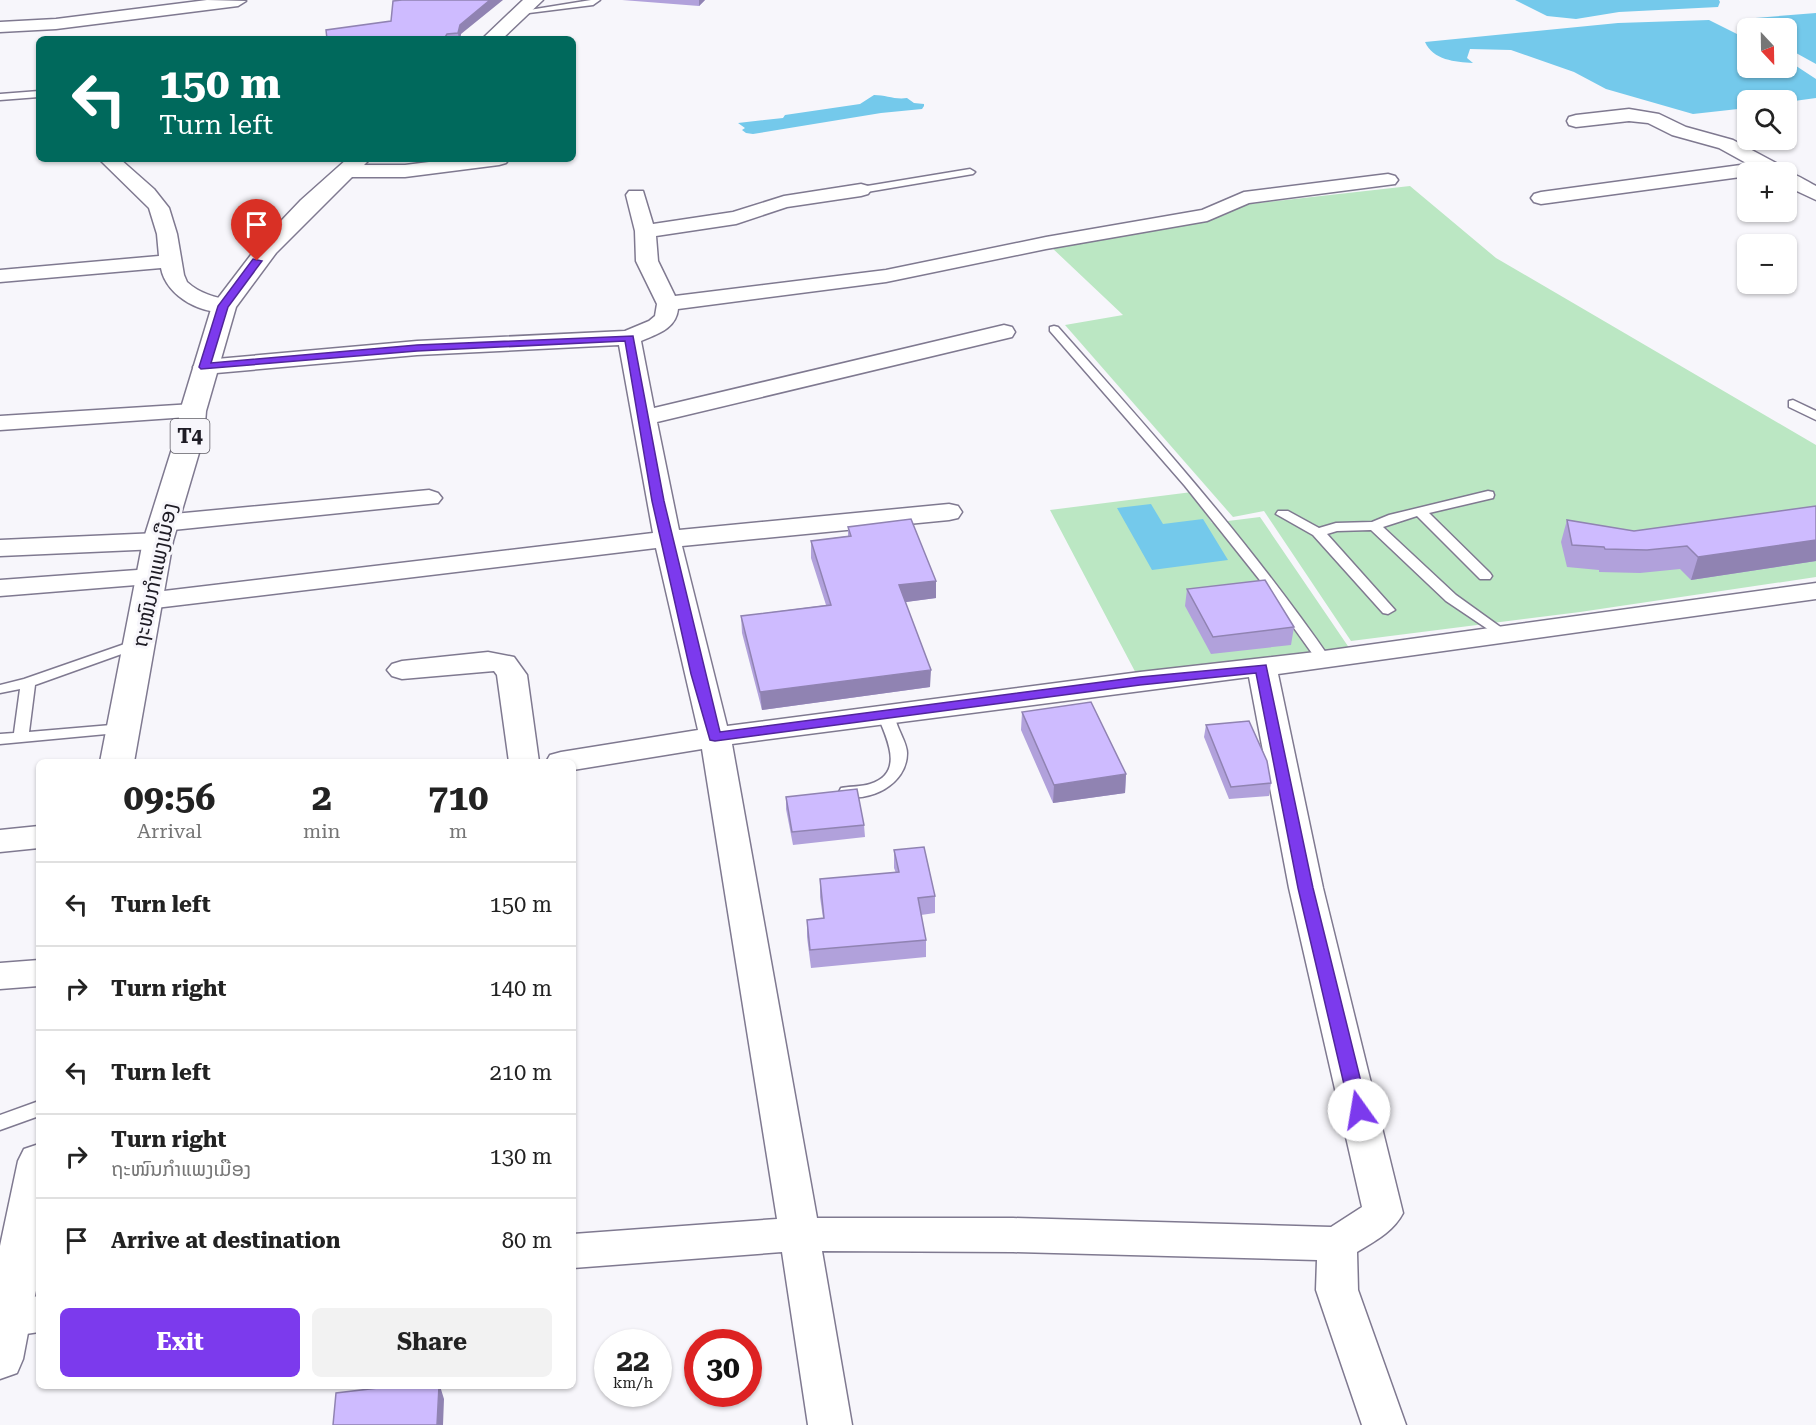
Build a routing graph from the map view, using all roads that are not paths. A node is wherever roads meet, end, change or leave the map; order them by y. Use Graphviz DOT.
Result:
graph roads {
  1 [pos="596,0"];
  2 [pos="237,1"];
  3 [pos="57,4"];
  4 [pos="527,6"];
  5 [pos="248,16"];
  6 [pos="0,27"];
  7 [pos="56,32"];
  8 [pos="494,36"];
  9 [pos="36,94"];
  10 [pos="0,97"];
  11 [pos="1576,121"];
  12 [pos="112,162"];
  13 [pos="476,162"];
  14 [pos="1759,162"];
  15 [pos="352,165"];
  16 [pos="970,172"];
  17 [pos="1737,174"];
  18 [pos="1388,180"];
  19 [pos="1797,184"];
  20 [pos="861,190"];
  21 [pos="1816,194"];
  22 [pos="636,195"];
  23 [pos="1541,198"];
  24 [pos="645,231"];
  25 [pos="170,261"];
  26 [pos="0,276"];
  27 [pos="668,304"];
  28 [pos="224,306"];
  29 [pos="1054,329"];
  30 [pos="1004,332"];
  31 [pos="629,338"];
  32 [pos="205,367"];
  33 [pos="1793,404"];
  34 [pos="193,411"];
  35 [pos="1816,416"];
  36 [pos="643,418"];
  37 [pos="0,423"];
  38 [pos="1488,495"];
  39 [pos="429,498"];
  40 [pos="949,512"];
  41 [pos="1420,512"];
  42 [pos="1283,514"];
  43 [pos="1374,526"];
  44 [pos="1318,531"];
  45 [pos="161,532"];
  46 [pos="668,539"];
  47 [pos="0,548"];
  48 [pos="1485,576"];
  49 [pos="0,588"];
  50 [pos="149,589"];
  51 [pos="1816,591"];
  52 [pos="1388,610"];
  53 [pos="1501,634"];
  54 [pos="140,643"];
  55 [pos="1324,660"];
  56 [pos="1262,668"];
  57 [pos="402,670"];
  58 [pos="28,683"];
  59 [pos="0,689"];
  60 [pos="885,714"];
  61 [pos="123,729"];
  62 [pos="21,737"];
  63 [pos="715,737"];
  64 [pos="0,739"];
  65 [pos="118,759"];
  66 [pos="524,759"];
  67 [pos="576,760"];
  68 [pos="847,792"];
  69 [pos="36,837"];
  70 [pos="0,841"];
  71 [pos="36,973"];
  72 [pos="0,976"];
  73 [pos="36,1109"];
  74 [pos="0,1123"];
  75 [pos="36,1177"];
  76 [pos="800,1234"];
  77 [pos="1336,1244"];
  78 [pos="576,1251"];
  79 [pos="9,1319"];
  80 [pos="830,1425"];
  81 [pos="1384,1425"];
  1 -- 4 [label="lane"];
  2 -- 5 [label="street"];
  2 -- 7 [label="street"];
  3 -- 7 [label="street"];
  4 -- 8 [label="main road"];
  6 -- 7 [label="street"];
  9 -- 10 [label="lane"];
  11 -- 14 [label="street"];
  12 -- 25 [label="street"];
  13 -- 15 [label="street"];
  15 -- 28 [label="main road, ຖະໜົນກຳແພງເມືອງ / T4"];
  16 -- 20 [label="lane"];
  17 -- 23 [label="street"];
  18 -- 27 [label="street"];
  19 -- 21 [label="street"];
  20 -- 24 [label="street"];
  22 -- 24 [label="street"];
  24 -- 27 [label="street"];
  25 -- 26 [label="street"];
  25 -- 28 [label="street"];
  27 -- 31 [label="street"];
  28 -- 32 [label="main road, ຖະໜົນກຳແພງເມືອງ / T4"];
  29 -- 55 [label="lane"];
  30 -- 36 [label="street"];
  31 -- 32 [label="street"];
  31 -- 36 [label="street"];
  32 -- 34 [label="main road, ຖະໜົນກຳແພງເມືອງ / T4"];
  33 -- 35 [label="lane"];
  34 -- 37 [label="street"];
  34 -- 45 [label="main road, ຖະໜົນກຳແພງເມືອງ / T4"];
  36 -- 46 [label="street"];
  38 -- 41 [label="lane"];
  39 -- 45 [label="street"];
  40 -- 46 [label="street"];
  41 -- 43 [label="lane"];
  41 -- 48 [label="lane"];
  42 -- 44 [label="lane"];
  43 -- 44 [label="lane"];
  43 -- 53 [label="lane"];
  44 -- 52 [label="lane"];
  45 -- 47 [label="street"];
  45 -- 50 [label="main road, ຖະໜົນກຳແພງເມືອງ / T4"];
  46 -- 50 [label="street"];
  46 -- 63 [label="street"];
  49 -- 50 [label="street"];
  50 -- 54 [label="main road, ຖະໜົນກຳແພງເມືອງ / T4"];
  51 -- 53 [label="street"];
  53 -- 55 [label="street"];
  54 -- 58 [label="lane"];
  54 -- 61 [label="main road, ຖະໜົນກຳແພງເມືອງ / T4"];
  55 -- 56 [label="street"];
  56 -- 60 [label="street"];
  56 -- 77 [label="street"];
  57 -- 66 [label="street"];
  58 -- 59 [label="lane"];
  58 -- 62 [label="lane"];
  60 -- 63 [label="street"];
  60 -- 68 [label="lane"];
  61 -- 62 [label="lane"];
  61 -- 65 [label="main road, ຖະໜົນກຳແພງເມືອງ / T4"];
  62 -- 64 [label="lane"];
  63 -- 67 [label="street"];
  63 -- 76 [label="street"];
  69 -- 70 [label="street"];
  71 -- 72 [label="street"];
  73 -- 74 [label="lane"];
  75 -- 79 [label="main road"];
  76 -- 77 [label="street"];
  76 -- 78 [label="street"];
  76 -- 80 [label="street"];
  77 -- 81 [label="street"];
}
